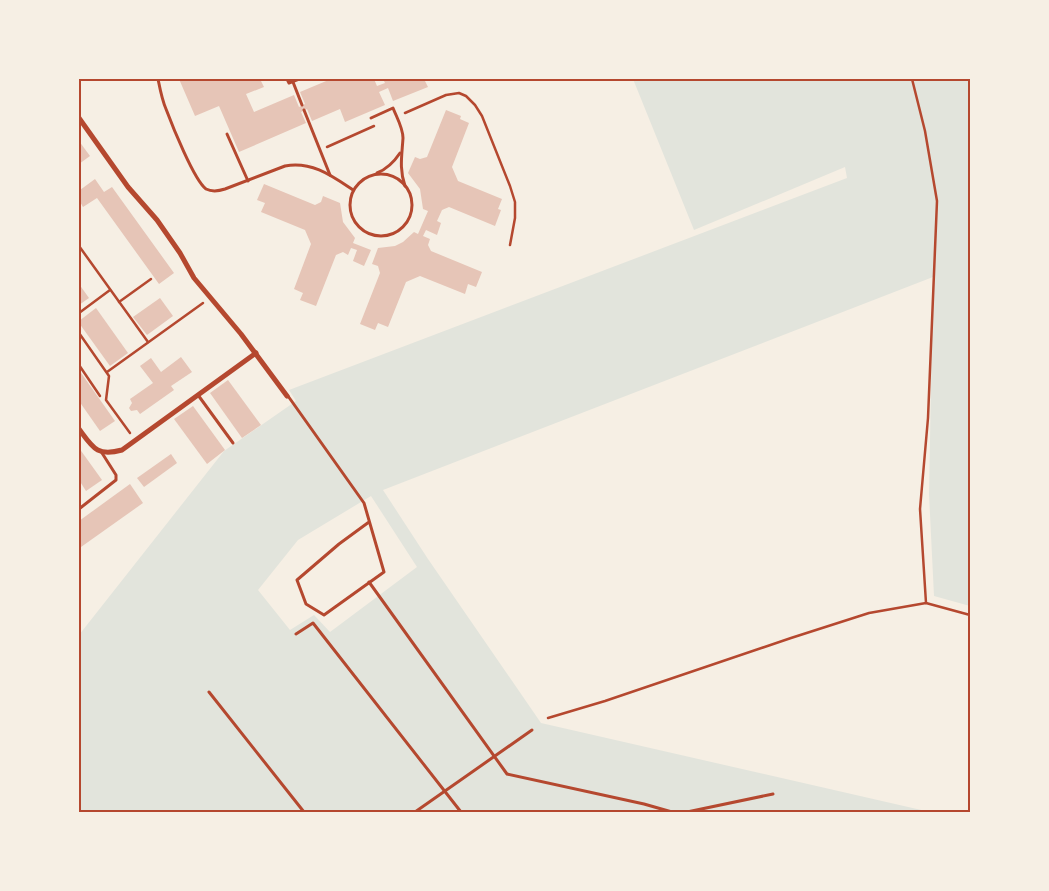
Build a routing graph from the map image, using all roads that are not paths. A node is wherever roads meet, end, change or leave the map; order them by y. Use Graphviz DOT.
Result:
graph roads {
  1 [pos="158,79"];
  2 [pos="287,79"];
  3 [pos="299,79"];
  4 [pos="293,82"];
  5 [pos="302,105"];
  6 [pos="304,110"];
  7 [pos="79,118"];
  8 [pos="372,118"];
  9 [pos="227,134"];
  10 [pos="401,153"];
  11 [pos="331,175"];
  12 [pos="372,176"];
  13 [pos="248,181"];
  14 [pos="405,186"];
  15 [pos="353,190"];
  16 [pos="256,353"];
  17 [pos="198,395"];
  18 [pos="287,396"];
  19 [pos="79,429"];
  20 [pos="233,443"];
  21 [pos="102,453"];
  22 [pos="79,509"];
  23 [pos="369,522"];
  24 [pos="369,582"];
  25 [pos="296,634"];
  26 [pos="209,692"];
  27 [pos="532,730"];
  28 [pos="495,757"];
  29 [pos="444,791"];
  30 [pos="773,794"];
  31 [pos="304,812"];
  32 [pos="415,812"];
  33 [pos="461,812"];
  34 [pos="672,812"];
  35 [pos="687,812"];
  1 -- 13 [label="lane"];
  2 -- 4 [label="lane"];
  3 -- 4 [label="lane"];
  4 -- 5 [label="lane"];
  6 -- 11 [label="lane"];
  7 -- 16 [label="street"];
  8 -- 10 [label="lane"];
  9 -- 13 [label="lane"];
  10 -- 12 [label="lane"];
  10 -- 14 [label="lane"];
  11 -- 13 [label="lane"];
  11 -- 15 [label="lane"];
  12 -- 14 [label="lane"];
  12 -- 15 [label="lane"];
  14 -- 15 [label="lane"];
  16 -- 17 [label="street"];
  16 -- 18 [label="street"];
  17 -- 20 [label="lane"];
  17 -- 21 [label="street"];
  18 -- 23 [label="lane"];
  19 -- 21 [label="street"];
  21 -- 22 [label="lane"];
  23 -- 24 [label="lane"];
  23 -- 24 [label="lane"];
  24 -- 28 [label="lane"];
  25 -- 29 [label="lane"];
  26 -- 31 [label="lane"];
  27 -- 28 [label="lane"];
  28 -- 29 [label="lane"];
  28 -- 34 [label="lane"];
  29 -- 32 [label="lane"];
  29 -- 33 [label="lane"];
  30 -- 35 [label="lane"];
}
